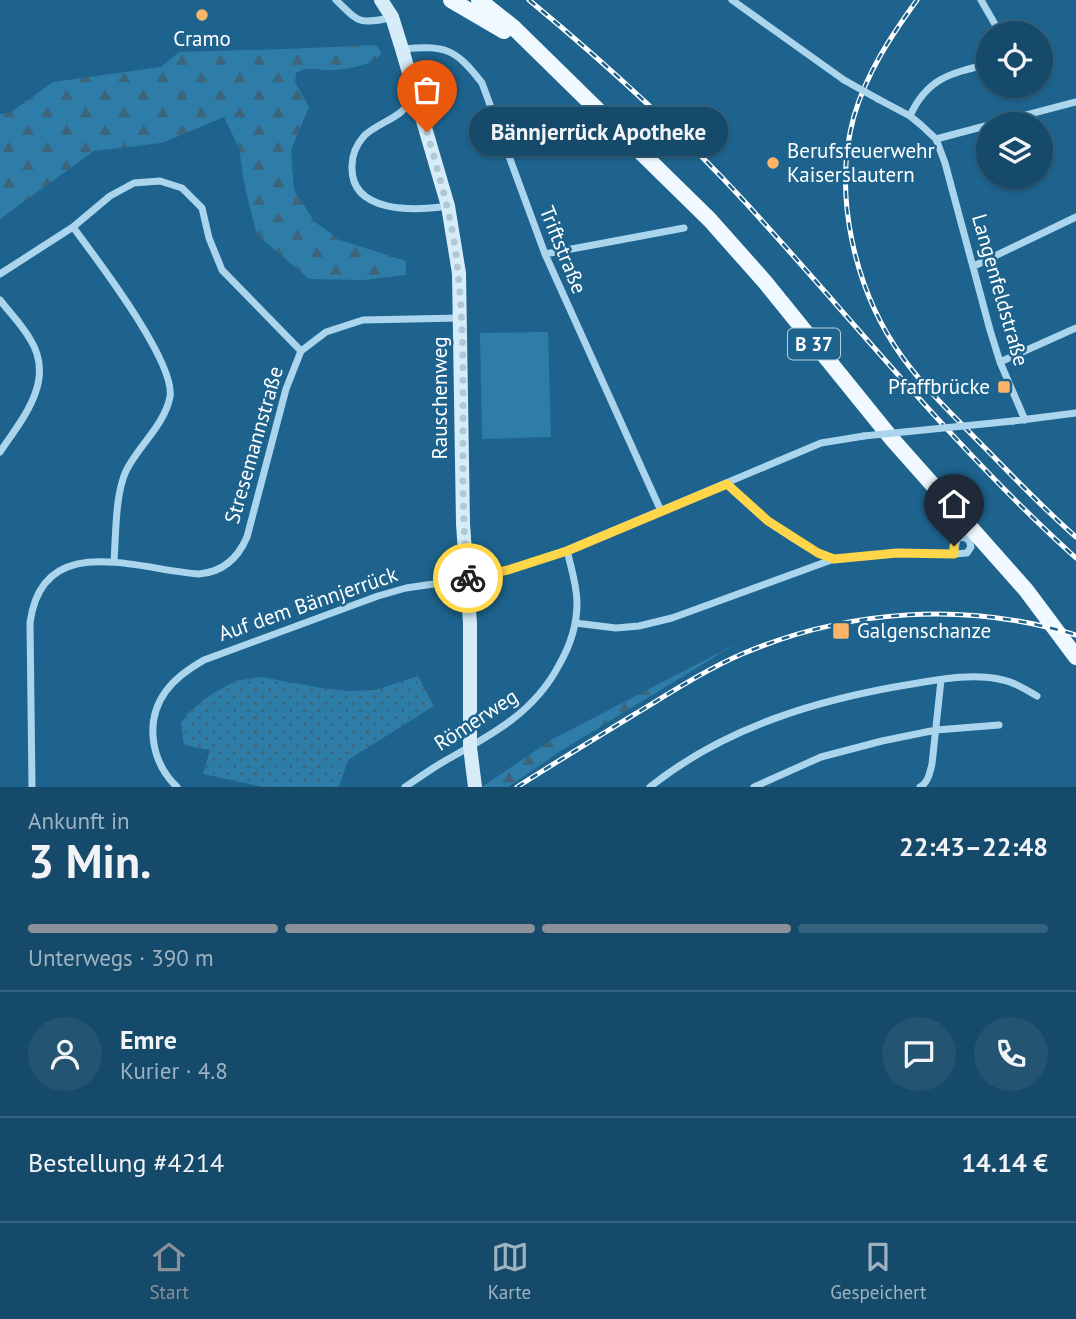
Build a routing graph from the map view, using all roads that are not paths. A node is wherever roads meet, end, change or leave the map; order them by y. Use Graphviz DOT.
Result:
graph roads {
  1 [pos="336,0"];
  2 [pos="381,0"];
  3 [pos="390,0"];
  4 [pos="451,0"];
  5 [pos="479,0"];
  6 [pos="732,0"];
  7 [pos="981,0"];
  8 [pos="392,18"];
  9 [pos="993,21"];
  10 [pos="402,49"];
  11 [pos="533,49"];
  12 [pos="976,68"];
  13 [pos="416,95"];
  14 [pos="1076,102"];
  15 [pos="1039,112"];
  16 [pos="910,116"];
  17 [pos="976,129"];
  18 [pos="936,139"];
  19 [pos="448,206"];
  20 [pos="1076,217"];
  21 [pos="73,227"];
  22 [pos="684,228"];
  23 [pos="545,254"];
  24 [pos="974,266"];
  25 [pos="0,274"];
  26 [pos="0,300"];
  27 [pos="461,318"];
  28 [pos="1076,328"];
  29 [pos="301,351"];
  30 [pos="1000,362"];
  31 [pos="1076,413"];
  32 [pos="1025,420"];
  33 [pos="0,452"];
  34 [pos="727,484"];
  35 [pos="661,511"];
  36 [pos="567,551"];
  37 [pos="954,554"];
  38 [pos="834,559"];
  39 [pos="114,561"];
  40 [pos="468,579"];
  41 [pos="575,624"];
  42 [pos="1076,657"];
  43 [pos="941,680"];
  44 [pos="1037,696"];
  45 [pos="999,725"];
  46 [pos="936,730"];
  47 [pos="470,747"];
  48 [pos="32,787"];
  49 [pos="177,787"];
  50 [pos="405,787"];
  51 [pos="475,787"];
  52 [pos="650,787"];
  53 [pos="754,787"];
  54 [pos="920,787"];
  1 -- 8 [label="street"];
  2 -- 8 [label="street, Rauschenweg"];
  3 -- 8 [label="street, Rauschenweg"];
  4 -- 11 [label="main road, B 37"];
  5 -- 11 [label="main road, B 37"];
  6 -- 16 [label="street, bridge"];
  7 -- 9 [label="street"];
  8 -- 10 [label="street, Rauschenweg"];
  10 -- 13 [label="street, Rauschenweg"];
  10 -- 23 [label="street, Triftstraße"];
  11 -- 42 [label="main road, B 37"];
  12 -- 16 [label="street"];
  13 -- 19 [label="street, Rauschenweg"];
  13 -- 19 [label="street"];
  14 -- 15 [label="street"];
  16 -- 18 [label="street"];
  17 -- 18 [label="street"];
  18 -- 24 [label="street, Langenfeldstraße"];
  19 -- 27 [label="street, Rauschenweg"];
  20 -- 24 [label="street"];
  21 -- 25 [label="street"];
  21 -- 29 [label="street"];
  21 -- 39 [label="street"];
  22 -- 23 [label="street"];
  23 -- 35 [label="street, Triftstraße"];
  24 -- 30 [label="street, Langenfeldstraße"];
  26 -- 33 [label="street"];
  27 -- 29 [label="street, Stresemannstraße"];
  27 -- 40 [label="street, Rauschenweg"];
  28 -- 30 [label="street"];
  29 -- 39 [label="street, Stresemannstraße"];
  30 -- 32 [label="street, Langenfeldstraße"];
  31 -- 32 [label="street, Auf dem Bännjerrück"];
  32 -- 34 [label="street, Auf dem Bännjerrück, bridge"];
  34 -- 35 [label="street, Auf dem Bännjerrück"];
  34 -- 38 [label="street"];
  35 -- 36 [label="street, Auf dem Bännjerrück"];
  36 -- 40 [label="street, Auf dem Bännjerrück"];
  36 -- 41 [label="street, Römerweg"];
  37 -- 38 [label="street"];
  38 -- 41 [label="street"];
  39 -- 48 [label="street, Stresemannstraße"];
  40 -- 47 [label="street, Rauschenweg"];
  40 -- 49 [label="street, Auf dem Bännjerrück"];
  41 -- 47 [label="street, Römerweg"];
  43 -- 44 [label="street"];
  43 -- 46 [label="street"];
  43 -- 52 [label="street"];
  45 -- 46 [label="street"];
  46 -- 53 [label="street"];
  46 -- 54 [label="street"];
  47 -- 50 [label="street, Römerweg"];
  47 -- 51 [label="street, Rauschenweg"];
}
